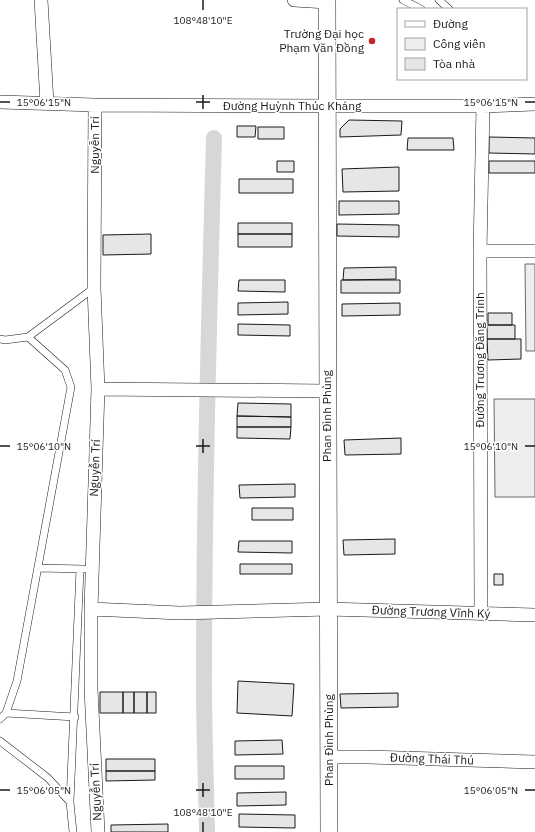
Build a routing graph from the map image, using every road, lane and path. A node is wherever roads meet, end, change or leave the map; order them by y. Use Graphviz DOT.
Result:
graph roads {
  1 [pos="41,0"];
  2 [pos="294,0"];
  3 [pos="403,0"];
  4 [pos="439,0"];
  5 [pos="327,1"];
  6 [pos="419,8"];
  7 [pos="448,8"];
  8 [pos="0,102"];
  9 [pos="47,103"];
  10 [pos="535,104"];
  11 [pos="95,105"];
  12 [pos="327,106"];
  13 [pos="483,106"];
  14 [pos="480,251"];
  15 [pos="535,251"];
  16 [pos="94,288"];
  17 [pos="28,337"];
  18 [pos="0,339"];
  19 [pos="98,389"];
  20 [pos="327,391"];
  21 [pos="38,568"];
  22 [pos="86,569"];
  23 [pos="91,609"];
  24 [pos="328,609"];
  25 [pos="481,614"];
  26 [pos="535,615"];
  27 [pos="6,713"];
  28 [pos="75,717"];
  29 [pos="0,719"];
  30 [pos="0,741"];
  31 [pos="329,758"];
  32 [pos="535,762"];
  33 [pos="70,802"];
  34 [pos="73,832"];
  35 [pos="98,832"];
  36 [pos="329,832"];
  1 -- 9 [label="street"];
  2 -- 5 [label="street"];
  3 -- 6 [label="lane"];
  4 -- 7 [label="lane"];
  5 -- 12 [label="street, Phan Đình Phùng"];
  8 -- 9 [label="street, Đường Huỳnh Thúc Kháng"];
  9 -- 11 [label="street, Đường Huỳnh Thúc Kháng"];
  10 -- 13 [label="street, Đường Huỳnh Thúc Kháng"];
  11 -- 12 [label="street, Đường Huỳnh Thúc Kháng"];
  11 -- 16 [label="street, Nguyễn Trí"];
  12 -- 13 [label="street, Đường Huỳnh Thúc Kháng"];
  12 -- 20 [label="street, Phan Đình Phùng"];
  13 -- 14 [label="street, Đường Trương Đăng Trinh"];
  14 -- 15 [label="street"];
  14 -- 25 [label="street, Đường Trương Đăng Trinh"];
  16 -- 17 [label="lane"];
  16 -- 19 [label="street, Nguyễn Trí"];
  17 -- 18 [label="lane"];
  17 -- 21 [label="lane"];
  19 -- 20 [label="street"];
  19 -- 22 [label="street, Nguyễn Trí"];
  20 -- 24 [label="street, Phan Đình Phùng"];
  21 -- 22 [label="lane"];
  21 -- 27 [label="lane"];
  22 -- 23 [label="street, Nguyễn Trí"];
  22 -- 28 [label="lane"];
  23 -- 24 [label="street, Đường Trương Vĩnh Ký"];
  23 -- 35 [label="street, Nguyễn Trí"];
  24 -- 25 [label="street, Đường Trương Vĩnh Ký"];
  24 -- 31 [label="street, Phan Đình Phùng"];
  25 -- 26 [label="street, Đường Trương Vĩnh Ký"];
  27 -- 28 [label="lane"];
  27 -- 29 [label="lane"];
  28 -- 33 [label="lane"];
  30 -- 33 [label="lane"];
  31 -- 32 [label="street, Đường Thái Thú"];
  31 -- 36 [label="street, Phan Đình Phùng"];
  33 -- 34 [label="lane"];
}
